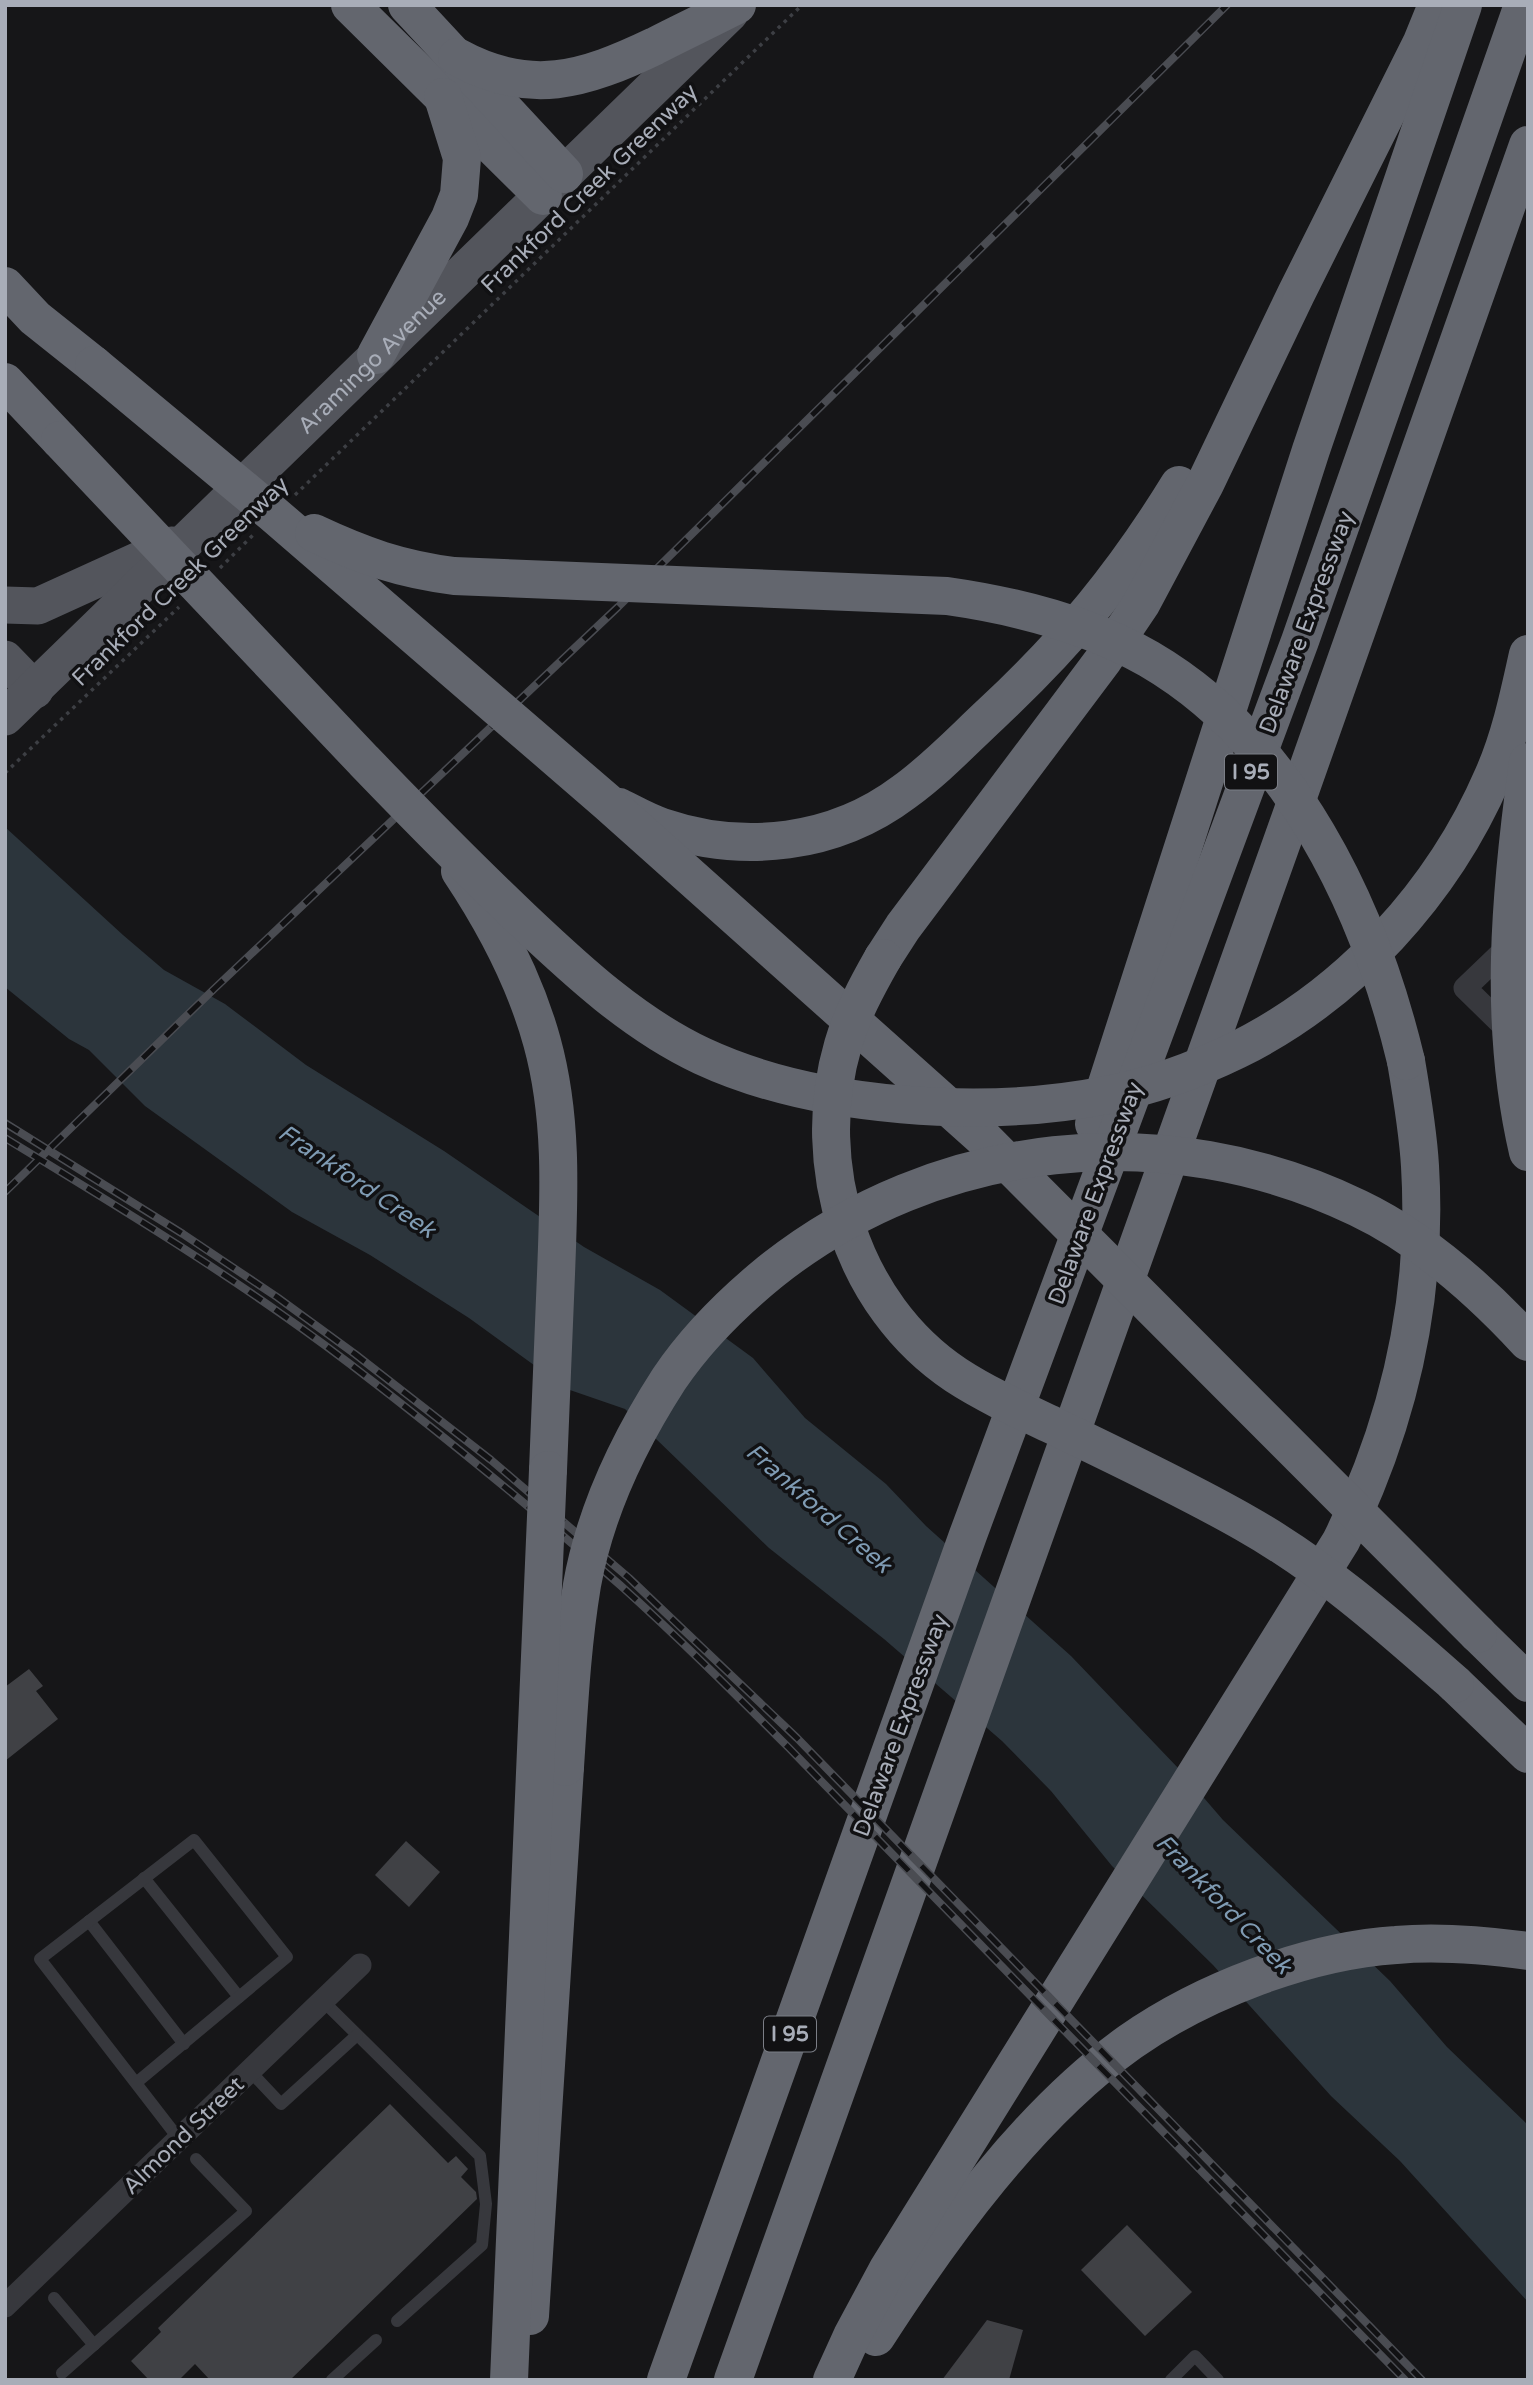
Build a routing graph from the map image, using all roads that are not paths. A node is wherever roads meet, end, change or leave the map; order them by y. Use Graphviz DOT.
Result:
graph roads {
  1 [pos="350,5"];
  2 [pos="407,5"];
  3 [pos="738,5"];
  4 [pos="1437,5"];
  5 [pos="1464,5"];
  6 [pos="1522,5"];
  7 [pos="457,57"];
  8 [pos="443,97"];
  9 [pos="1528,145"];
  10 [pos="553,185"];
  11 [pos="5,286"];
  12 [pos="1296,294"];
  13 [pos="376,355"];
  14 [pos="9,384"];
  15 [pos="274,513"];
  16 [pos="198,532"];
  17 [pos="5,605"];
  18 [pos="1528,654"];
  19 [pos="5,659"];
  20 [pos="35,690"];
  21 [pos="5,717"];
  22 [pos="1528,762"];
  23 [pos="607,802"];
  24 [pos="442,843"];
  25 [pos="1528,928"];
  26 [pos="1526,1043"];
  27 [pos="1528,1152"];
  28 [pos="1528,1342"];
  29 [pos="968,1535"];
  30 [pos="1528,1683"];
  31 [pos="1528,1754"];
  32 [pos="145,1878"];
  33 [pos="89,1921"];
  34 [pos="1528,1951"];
  35 [pos="360,1965"];
  36 [pos="239,1997"];
  37 [pos="323,2001"];
  38 [pos="357,2035"];
  39 [pos="184,2043"];
  40 [pos="250,2071"];
  41 [pos="136,2083"];
  42 [pos="179,2139"];
  43 [pos="196,2159"];
  44 [pos="54,2298"];
  45 [pos="5,2306"];
  46 [pos="397,2322"];
  47 [pos="376,2340"];
  48 [pos="94,2345"];
  49 [pos="60,2378"];
  50 [pos="332,2380"];
  51 [pos="509,2380"];
  52 [pos="525,2380"];
  53 [pos="666,2380"];
  54 [pos="733,2380"];
  55 [pos="832,2380"];
  56 [pos="850,2380"];
  57 [pos="1171,2380"];
  58 [pos="1218,2380"];
  1 -- 8 [label="highway"];
  2 -- 7 [label="highway"];
  3 -- 7 [label="highway"];
  3 -- 10 [label="main road, Aramingo Avenue"];
  4 -- 12 [label="highway"];
  5 -- 29 [label="highway"];
  6 -- 29 [label="highway, Delaware Expressway / I 95"];
  7 -- 10 [label="highway"];
  8 -- 10 [label="highway"];
  8 -- 13 [label="highway"];
  9 -- 54 [label="highway, I 95"];
  10 -- 13 [label="main road, Aramingo Avenue"];
  11 -- 15 [label="highway, bridge"];
  12 -- 23 [label="highway, bridge"];
  12 -- 31 [label="highway, bridge"];
  13 -- 16 [label="main road, Aramingo Avenue"];
  14 -- 24 [label="highway, bridge"];
  15 -- 23 [label="highway, bridge"];
  15 -- 55 [label="highway, bridge"];
  16 -- 17 [label="main road"];
  16 -- 20 [label="main road, Aramingo Avenue"];
  18 -- 24 [label="highway, bridge"];
  19 -- 20 [label="main road"];
  20 -- 21 [label="main road, Aramingo Avenue"];
  22 -- 27 [label="highway, bridge"];
  23 -- 30 [label="highway, bridge"];
  24 -- 51 [label="highway, bridge"];
  25 -- 26 [label="street"];
  28 -- 52 [label="highway, bridge"];
  29 -- 53 [label="highway, Delaware Expressway / I 95"];
  32 -- 33 [label="lane"];
  32 -- 36 [label="lane"];
  32 -- 36 [label="lane"];
  33 -- 39 [label="lane"];
  33 -- 41 [label="lane"];
  34 -- 56 [label="highway"];
  35 -- 37 [label="street, Almond Street"];
  36 -- 39 [label="lane"];
  37 -- 38 [label="lane"];
  37 -- 40 [label="street, Almond Street"];
  38 -- 40 [label="lane"];
  38 -- 46 [label="lane"];
  39 -- 41 [label="lane"];
  40 -- 42 [label="street, Almond Street"];
  41 -- 42 [label="lane"];
  42 -- 45 [label="street, Almond Street"];
  43 -- 48 [label="lane"];
  44 -- 48 [label="lane"];
  47 -- 50 [label="lane"];
  48 -- 49 [label="lane"];
  57 -- 58 [label="lane"];
}
